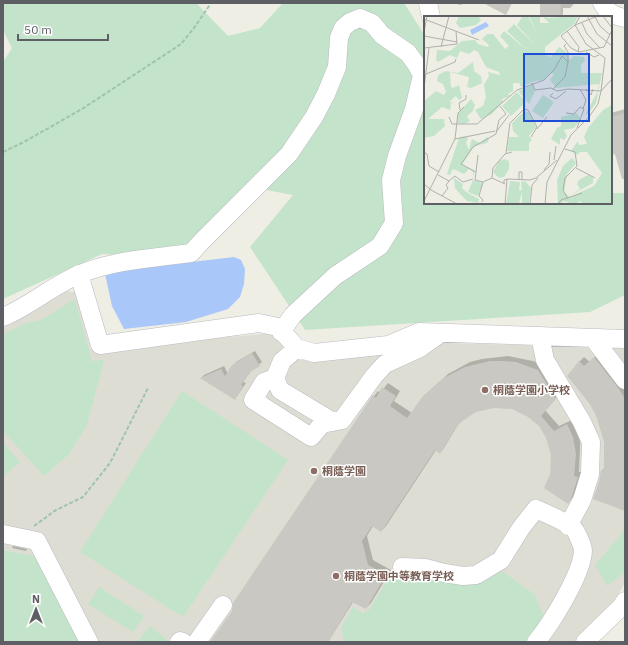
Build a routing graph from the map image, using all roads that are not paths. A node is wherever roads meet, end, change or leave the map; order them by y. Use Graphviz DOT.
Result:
graph roads {
  1 [pos="428,3"];
  2 [pos="602,3"];
  3 [pos="431,16"];
  4 [pos="625,18"];
  5 [pos="424,62"];
  6 [pos="422,75"];
  7 [pos="79,274"];
  8 [pos="3,317"];
  9 [pos="281,332"];
  10 [pos="441,333"];
  11 [pos="540,336"];
  12 [pos="593,338"];
  13 [pos="625,339"];
  14 [pos="297,348"];
  15 [pos="275,378"];
  16 [pos="625,380"];
  17 [pos="333,422"];
  18 [pos="568,526"];
  19 [pos="11,536"];
  20 [pos="402,567"];
  21 [pos="625,601"];
  22 [pos="223,605"];
  23 [pos="89,642"];
  24 [pos="179,642"];
  25 [pos="183,642"];
  26 [pos="197,642"];
  27 [pos="536,642"];
  28 [pos="585,642"];
  1 -- 3 [label="street"];
  2 -- 4 [label="street"];
  5 -- 6 [label="street"];
  6 -- 7 [label="street"];
  6 -- 9 [label="street"];
  7 -- 8 [label="street"];
  7 -- 9 [label="street"];
  9 -- 14 [label="street"];
  10 -- 11 [label="street"];
  10 -- 14 [label="street"];
  10 -- 17 [label="street"];
  11 -- 12 [label="street"];
  11 -- 18 [label="street"];
  12 -- 13 [label="street"];
  12 -- 16 [label="street"];
  14 -- 15 [label="street"];
  15 -- 17 [label="street"];
  15 -- 17 [label="street"];
  18 -- 20 [label="street"];
  18 -- 27 [label="street"];
  19 -- 23 [label="street"];
  21 -- 28 [label="street"];
  22 -- 26 [label="street"];
  24 -- 25 [label="street"];
}
